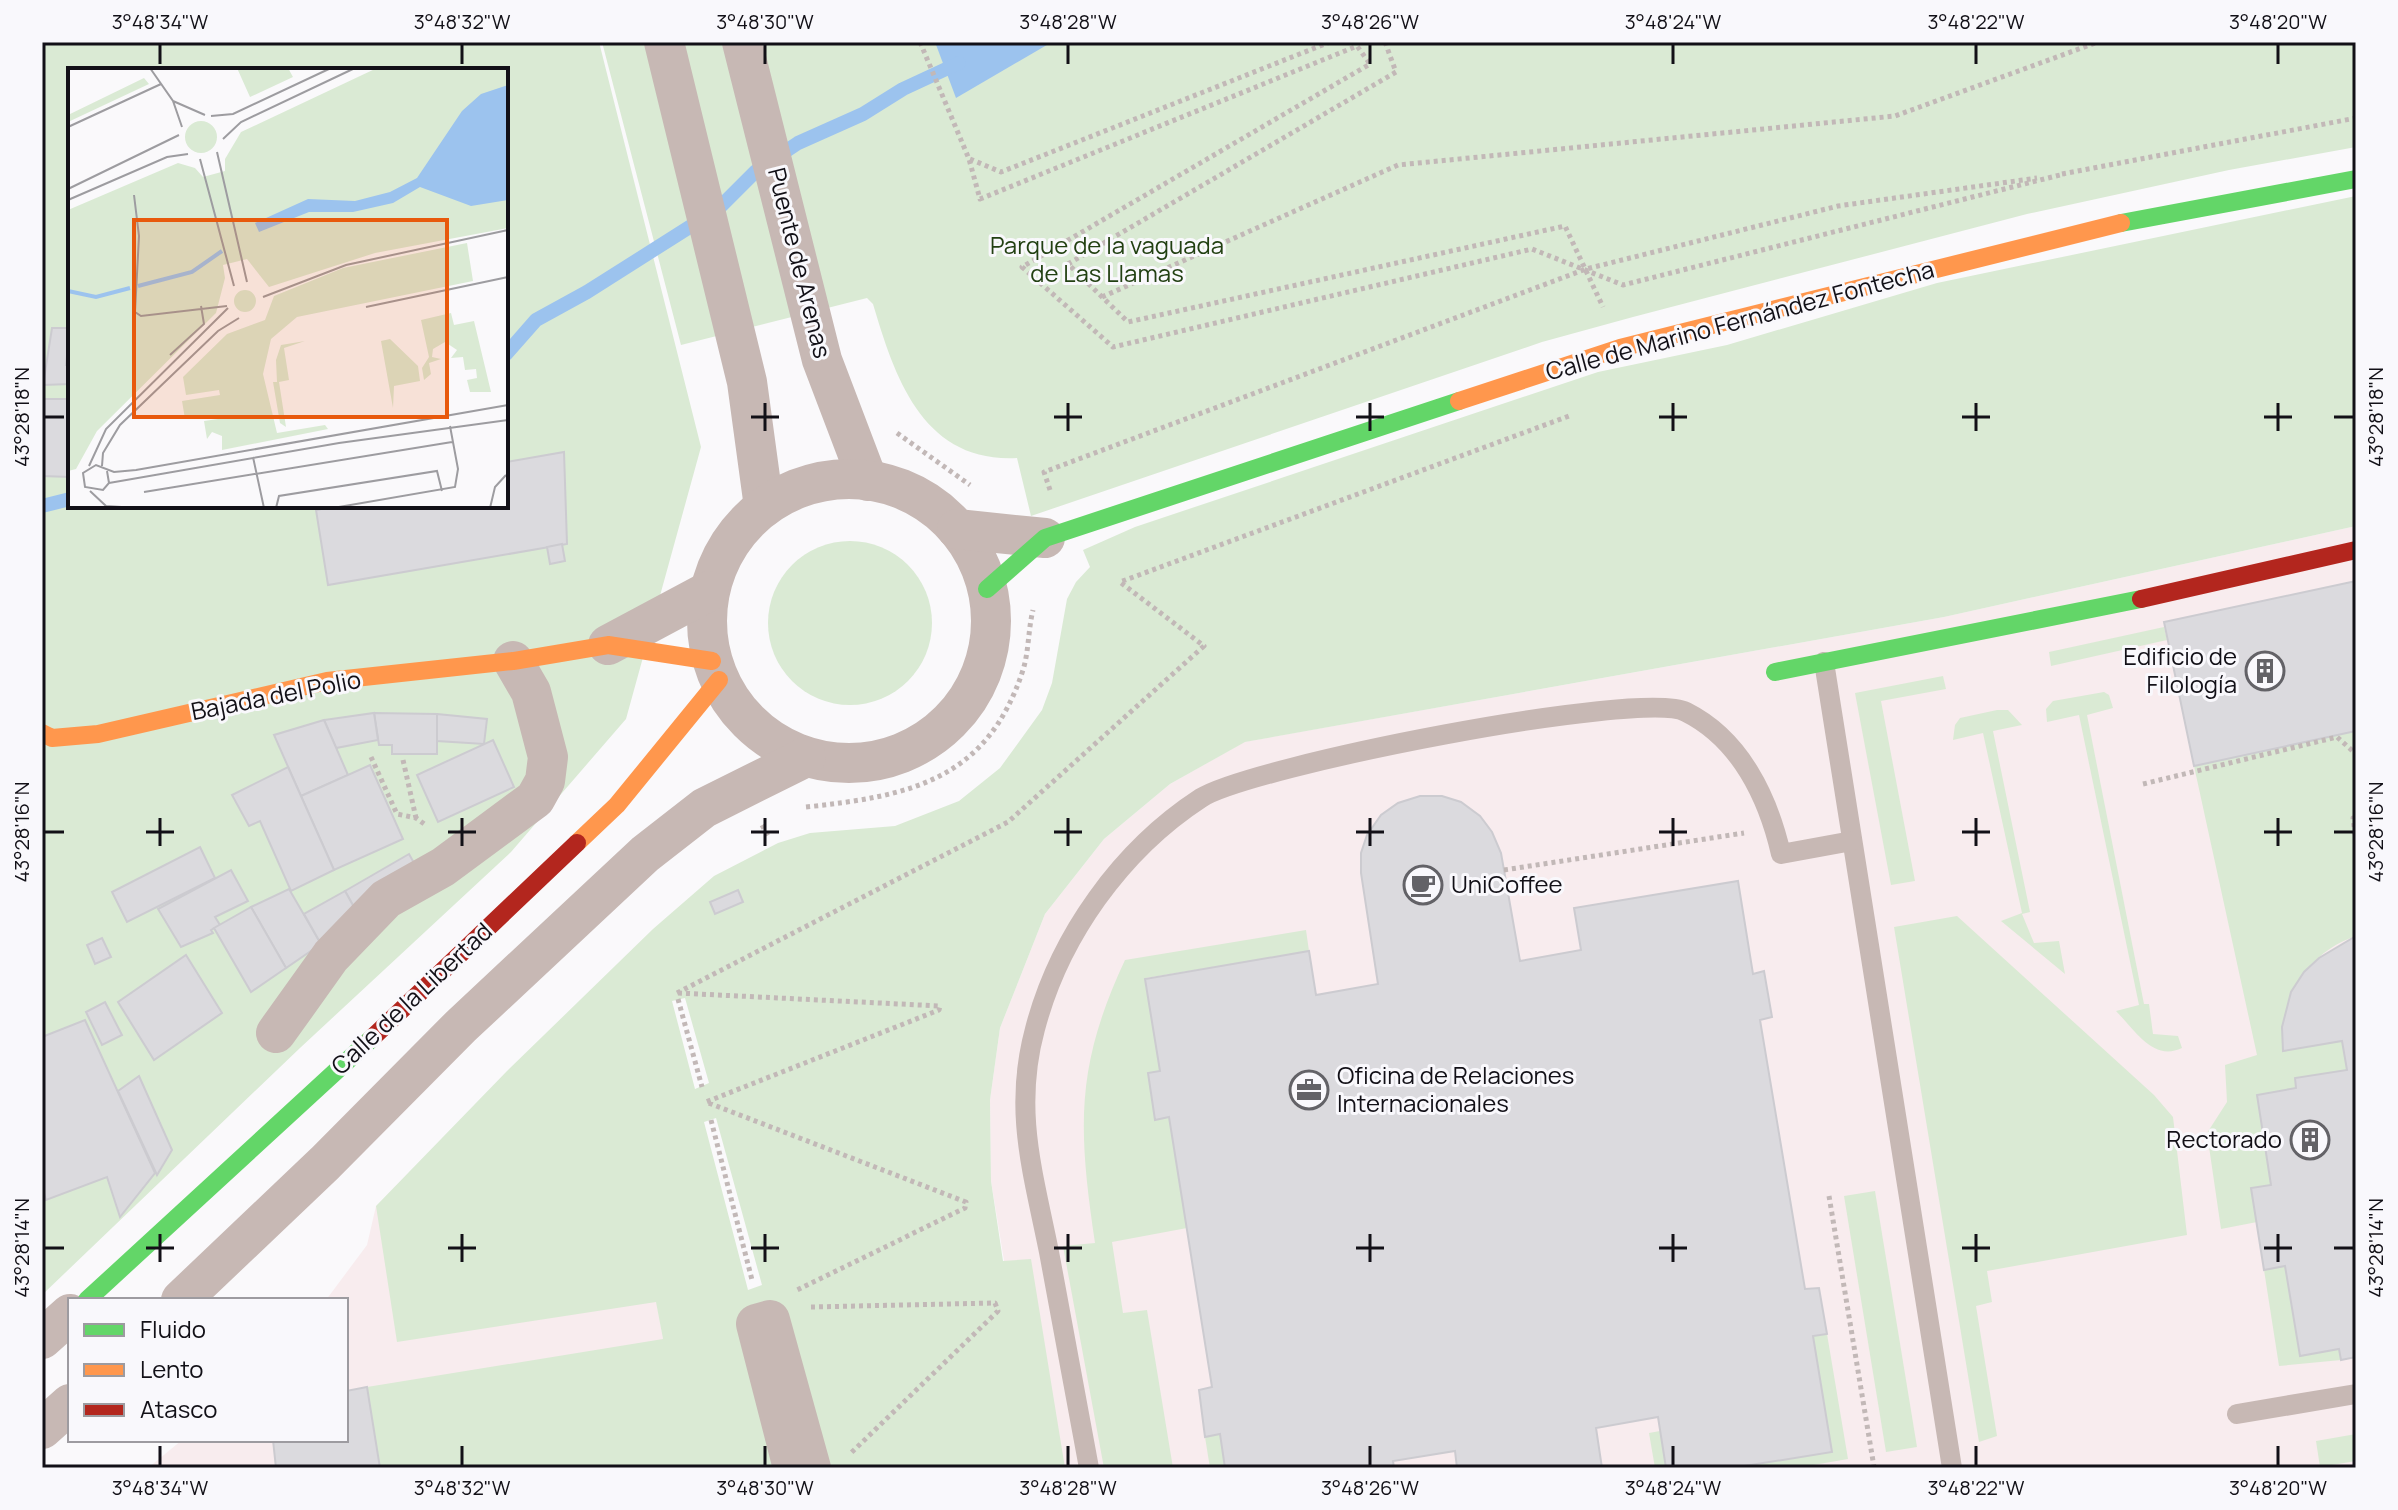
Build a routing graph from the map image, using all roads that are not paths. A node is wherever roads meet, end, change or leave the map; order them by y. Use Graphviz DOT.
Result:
graph roads {
  1 [pos="664,42"];
  2 [pos="742,42"];
  3 [pos="2356,179"];
  4 [pos="868,481"];
  5 [pos="764,507"];
  6 [pos="957,529"];
  7 [pos="1045,538"];
  8 [pos="2356,550"];
  9 [pos="987,589"];
  10 [pos="709,591"];
  11 [pos="608,645"];
  12 [pos="513,661"];
  13 [pos="1824,662"];
  14 [pos="716,671"];
  15 [pos="1775,672"];
  16 [pos="42,733"];
  17 [pos="806,757"];
  18 [pos="1852,841"];
  19 [pos="276,1033"];
  20 [pos="89,1298"];
  21 [pos="183,1298"];
  22 [pos="68,1316"];
  23 [pos="42,1339"];
  24 [pos="2356,1394"];
  25 [pos="68,1406"];
  26 [pos="2237,1414"];
  27 [pos="42,1429"];
  28 [pos="829,1463"];
  29 [pos="793,1468"];
  30 [pos="1089,1468"];
  31 [pos="1952,1468"];
  1 -- 5 [label="street"];
  2 -- 4 [label="street, Puente de Arenas"];
  3 -- 7 [label="street, Calle de Marino Fernández Fontecha"];
  4 -- 5 [label="street"];
  4 -- 6 [label="street"];
  5 -- 10 [label="street"];
  6 -- 7 [label="street, Calle de Marino Fernández Fontecha"];
  6 -- 9 [label="street"];
  7 -- 9 [label="street, Calle de Marino Fernández Fontecha"];
  8 -- 13 [label="street"];
  9 -- 17 [label="street"];
  10 -- 11 [label="street, Bajada del Polio"];
  10 -- 14 [label="street"];
  11 -- 12 [label="street, Bajada del Polio"];
  11 -- 14 [label="street, Bajada del Polio"];
  12 -- 16 [label="street, Bajada del Polio"];
  12 -- 19 [label="street"];
  13 -- 15 [label="street"];
  13 -- 18 [label="lane"];
  14 -- 17 [label="street"];
  14 -- 20 [label="street, Calle de la Libertad"];
  17 -- 21 [label="street"];
  18 -- 30 [label="lane"];
  18 -- 31 [label="lane"];
  22 -- 23 [label="street"];
  24 -- 26 [label="lane"];
  25 -- 27 [label="street"];
  28 -- 29 [label="street"];
}
